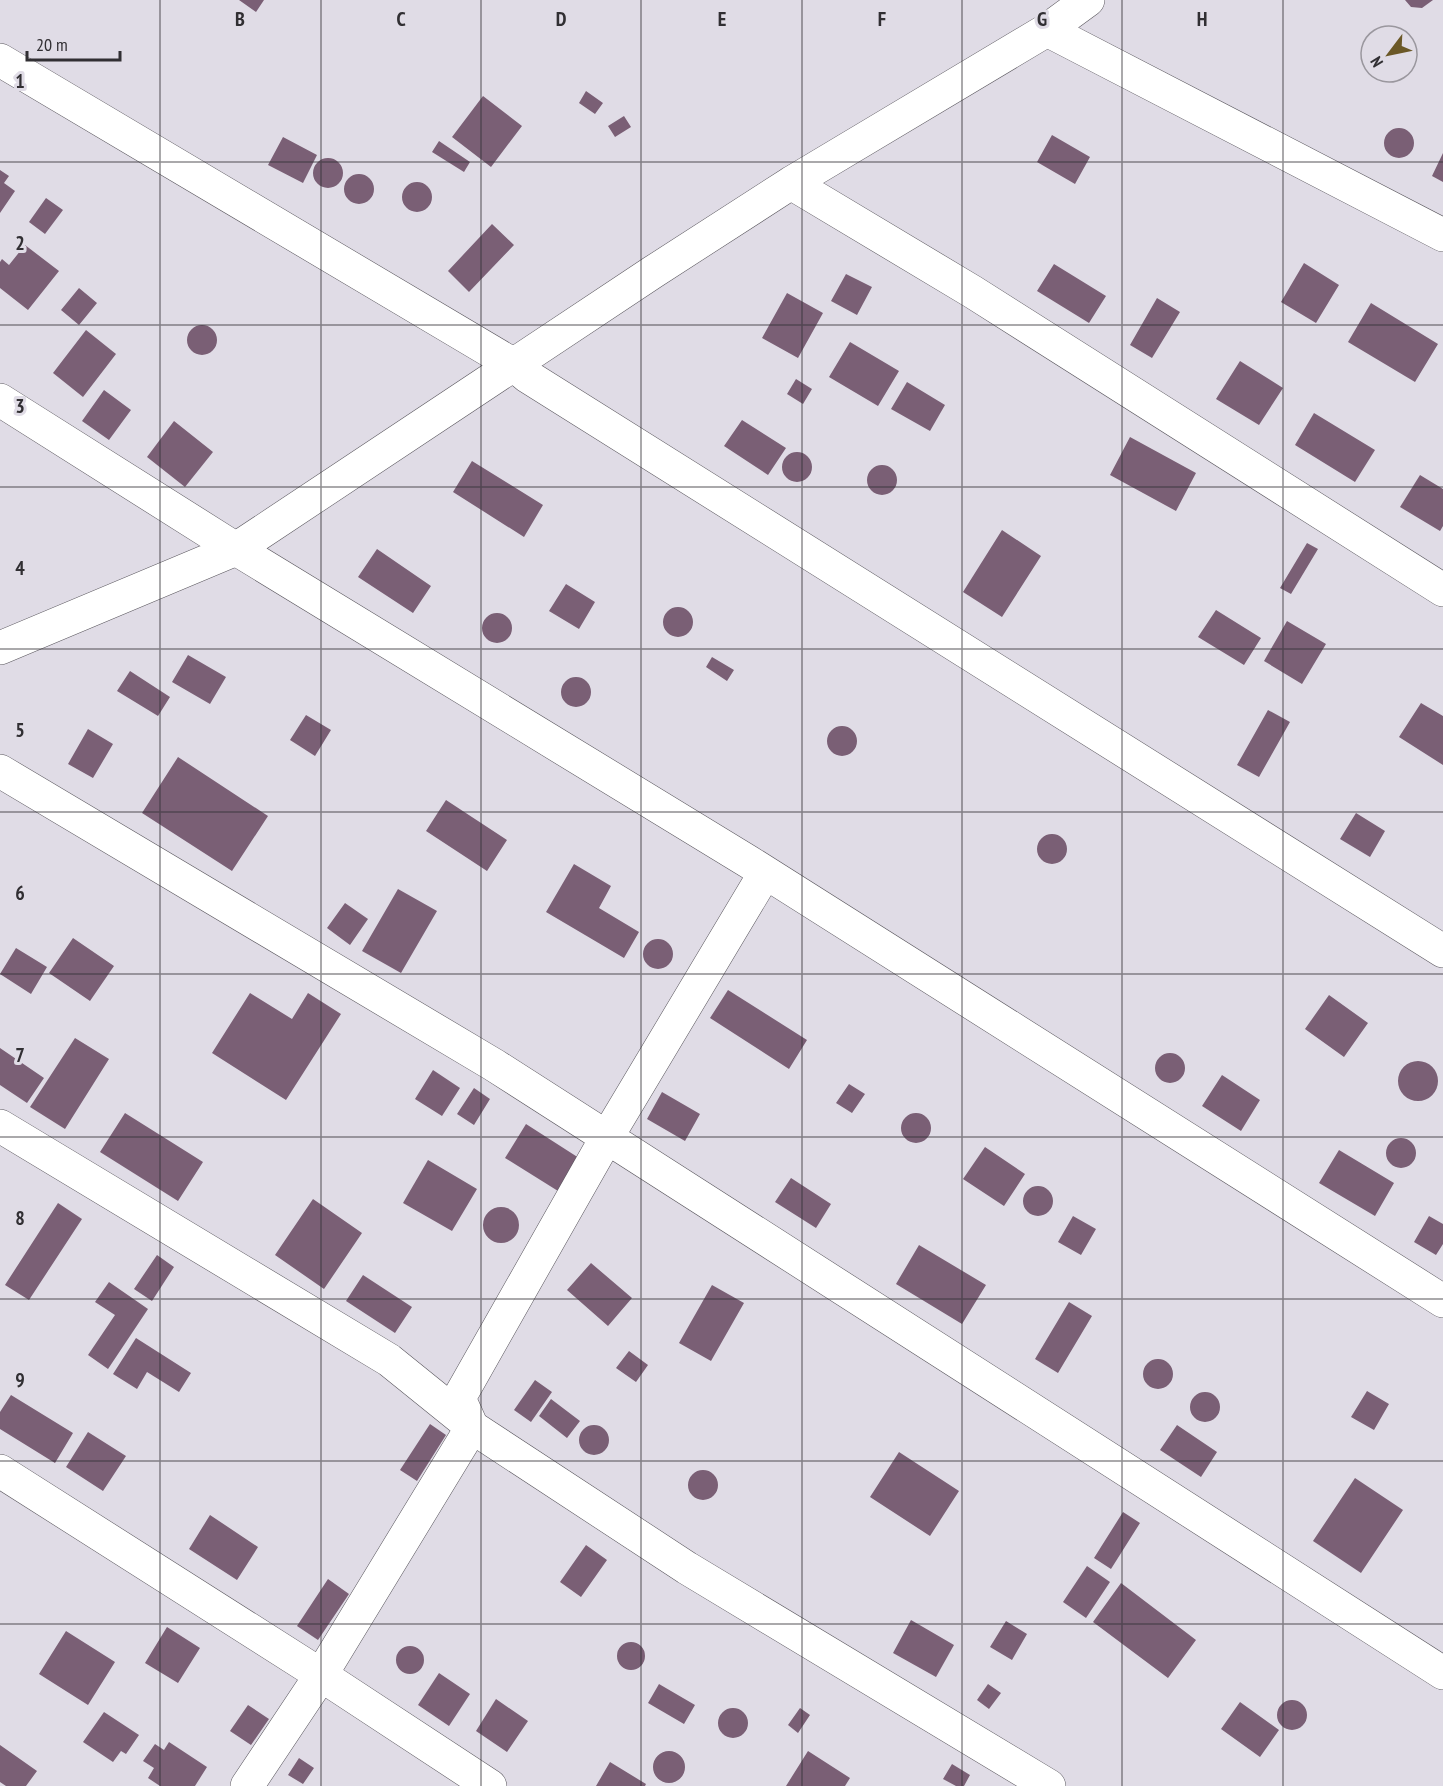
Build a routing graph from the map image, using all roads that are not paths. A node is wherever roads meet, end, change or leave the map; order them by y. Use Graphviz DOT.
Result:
graph roads {
  1 [pos="1088,0"];
  2 [pos="1047,30"];
  3 [pos="0,60"];
  4 [pos="791,183"];
  5 [pos="1443,235"];
  6 [pos="514,365"];
  7 [pos="0,400"];
  8 [pos="236,549"];
  9 [pos="1443,590"];
  10 [pos="0,648"];
  11 [pos="0,771"];
  12 [pos="765,873"];
  13 [pos="1443,951"];
  14 [pos="0,1126"];
  15 [pos="607,1137"];
  16 [pos="1443,1300"];
  17 [pos="472,1427"];
  18 [pos="0,1471"];
  19 [pos="1443,1673"];
  20 [pos="321,1676"];
  21 [pos="247,1786"];
  22 [pos="489,1786"];
  23 [pos="1049,1786"];
  1 -- 2 [label="street"];
  2 -- 4 [label="street"];
  2 -- 5 [label="street"];
  3 -- 6 [label="street"];
  4 -- 6 [label="street"];
  4 -- 9 [label="street"];
  6 -- 8 [label="street"];
  6 -- 13 [label="street"];
  7 -- 8 [label="street"];
  8 -- 10 [label="street"];
  8 -- 12 [label="street"];
  11 -- 15 [label="street"];
  12 -- 15 [label="street"];
  12 -- 16 [label="street"];
  14 -- 17 [label="street"];
  15 -- 17 [label="street"];
  15 -- 19 [label="street"];
  17 -- 20 [label="street"];
  17 -- 23 [label="street"];
  18 -- 20 [label="street"];
  20 -- 21 [label="street"];
  20 -- 22 [label="street"];
}
